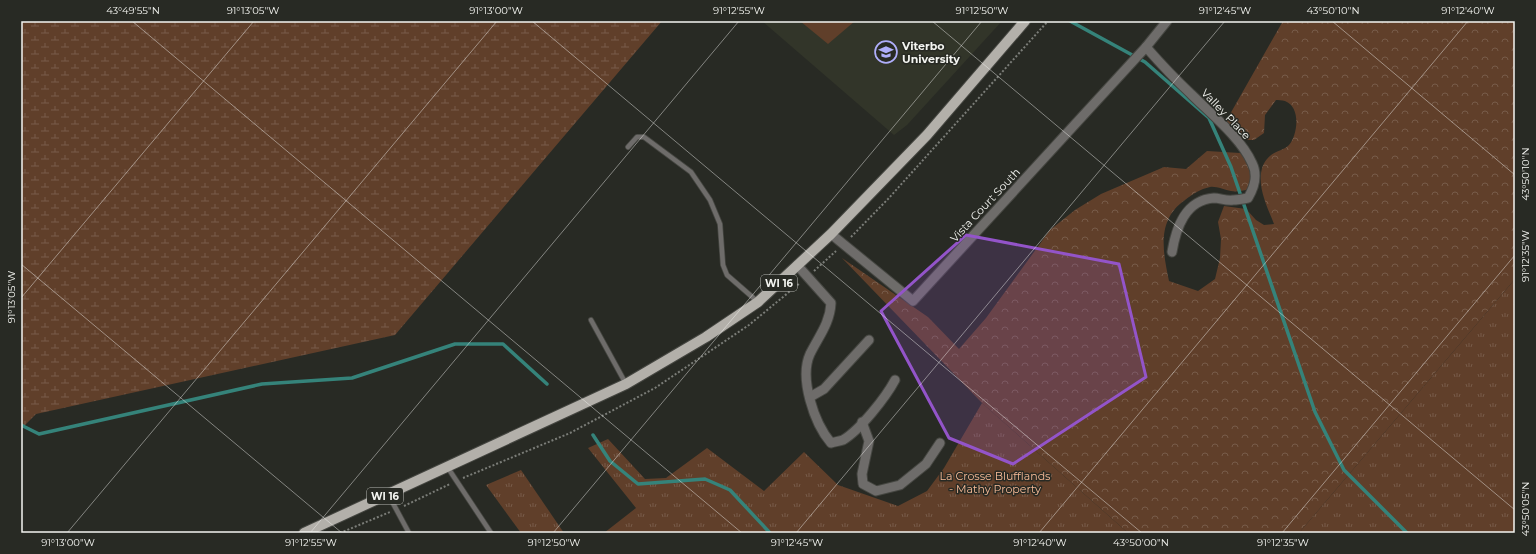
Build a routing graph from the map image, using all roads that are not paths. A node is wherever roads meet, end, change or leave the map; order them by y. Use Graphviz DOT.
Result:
graph roads {
  1 [pos="1025,21"];
  2 [pos="1167,21"];
  3 [pos="1146,47"];
  4 [pos="628,147"];
  5 [pos="831,234"];
  6 [pos="1172,252"];
  7 [pos="797,265"];
  8 [pos="758,302"];
  9 [pos="591,320"];
  10 [pos="868,340"];
  11 [pos="895,380"];
  12 [pos="626,384"];
  13 [pos="810,397"];
  14 [pos="862,422"];
  15 [pos="940,443"];
  16 [pos="448,468"];
  17 [pos="388,494"];
  18 [pos="304,533"];
  19 [pos="409,533"];
  20 [pos="491,533"];
  1 -- 5 [label="main road, WI 16"];
  2 -- 3 [label="street"];
  3 -- 5 [label="street, Vista Court South"];
  3 -- 6 [label="street, Valley Place"];
  4 -- 8 [label="lane"];
  5 -- 7 [label="main road, WI 16"];
  7 -- 8 [label="main road, WI 16"];
  7 -- 13 [label="street"];
  8 -- 12 [label="main road, WI 16"];
  9 -- 12 [label="lane"];
  10 -- 13 [label="street"];
  11 -- 14 [label="street"];
  12 -- 16 [label="main road, WI 16"];
  13 -- 14 [label="street"];
  14 -- 15 [label="street"];
  16 -- 17 [label="main road, WI 16"];
  16 -- 20 [label="lane"];
  17 -- 18 [label="main road, WI 16"];
  17 -- 19 [label="lane"];
}
